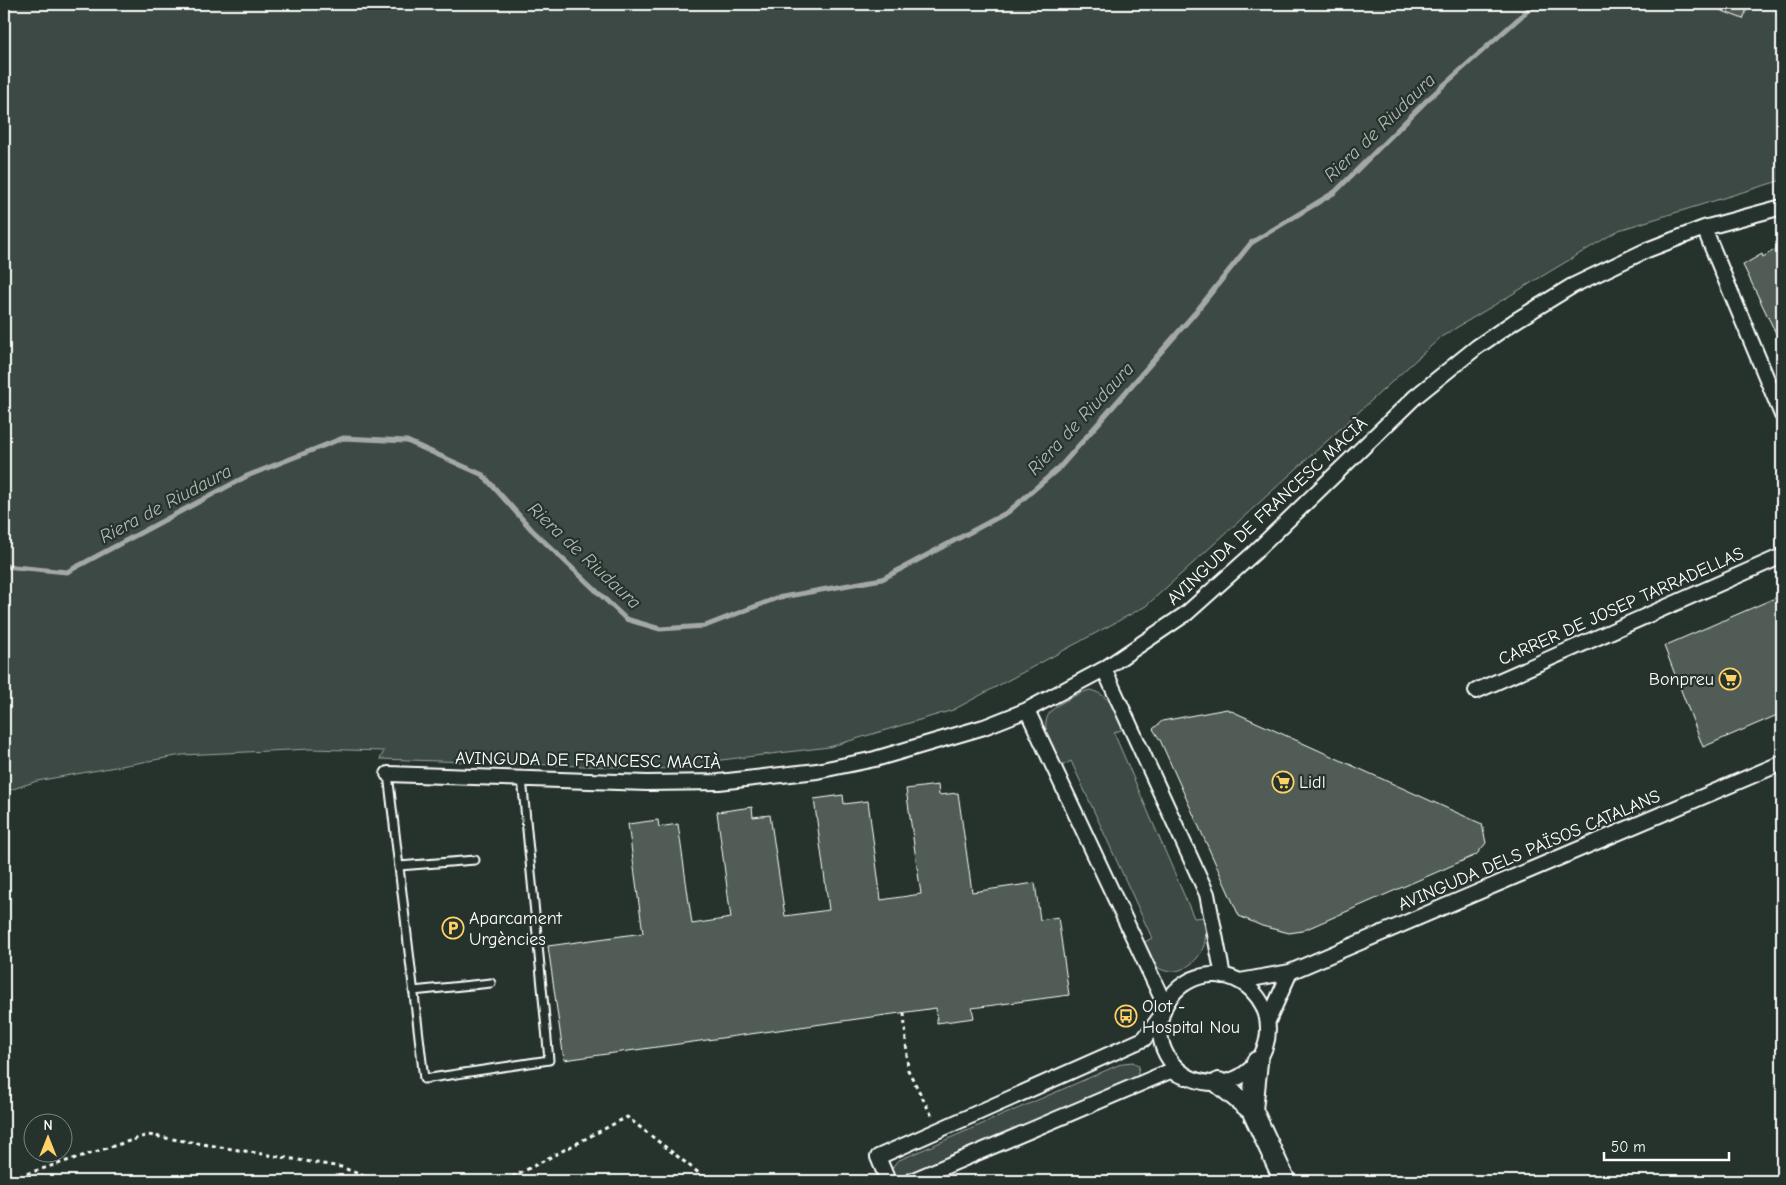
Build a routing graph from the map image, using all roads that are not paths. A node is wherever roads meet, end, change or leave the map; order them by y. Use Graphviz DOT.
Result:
graph roads {
  1 [pos="1782,207"];
  2 [pos="1704,228"];
  3 [pos="1782,415"];
  4 [pos="1782,556"];
  5 [pos="1104,669"];
  6 [pos="1476,691"];
  7 [pos="1027,710"];
  8 [pos="1782,763"];
  9 [pos="388,774"];
  10 [pos="522,778"];
  11 [pos="475,860"];
  12 [pos="399,866"];
  13 [pos="1290,972"];
  14 [pos="1223,976"];
  15 [pos="1240,982"];
  16 [pos="491,983"];
  17 [pos="413,992"];
  18 [pos="1163,1011"];
  19 [pos="1268,1021"];
  20 [pos="1258,1062"];
  21 [pos="1191,1079"];
  22 [pos="1219,1083"];
  23 [pos="1252,1110"];
  24 [pos="888,1181"];
  25 [pos="912,1181"];
  26 [pos="1285,1181"];
  1 -- 2 [label="street, AVINGUDA DE FRANCESC MACIÀ"];
  2 -- 3 [label="street"];
  2 -- 5 [label="street, AVINGUDA DE FRANCESC MACIÀ"];
  4 -- 6 [label="street, CARRER DE JOSEP TARRADELLAS"];
  5 -- 7 [label="street, AVINGUDA DE FRANCESC MACIÀ"];
  5 -- 14 [label="street"];
  7 -- 10 [label="street, AVINGUDA DE FRANCESC MACIÀ"];
  7 -- 18 [label="street"];
  8 -- 13 [label="street, AVINGUDA DELS PAÏSOS CATALANS"];
  9 -- 10 [label="street, AVINGUDA DE FRANCESC MACIÀ"];
  9 -- 12 [label="lane"];
  10 -- 17 [label="lane"];
  11 -- 12 [label="lane"];
  12 -- 17 [label="lane"];
  13 -- 15 [label="street, AVINGUDA DELS PAÏSOS CATALANS"];
  13 -- 19 [label="street"];
  14 -- 15 [label="street"];
  14 -- 18 [label="street"];
  15 -- 19 [label="street"];
  16 -- 17 [label="lane"];
  18 -- 21 [label="street"];
  18 -- 24 [label="street"];
  19 -- 20 [label="street"];
  20 -- 22 [label="street"];
  20 -- 23 [label="street"];
  21 -- 22 [label="street"];
  21 -- 25 [label="street"];
  22 -- 23 [label="street"];
  23 -- 26 [label="street"];
}
